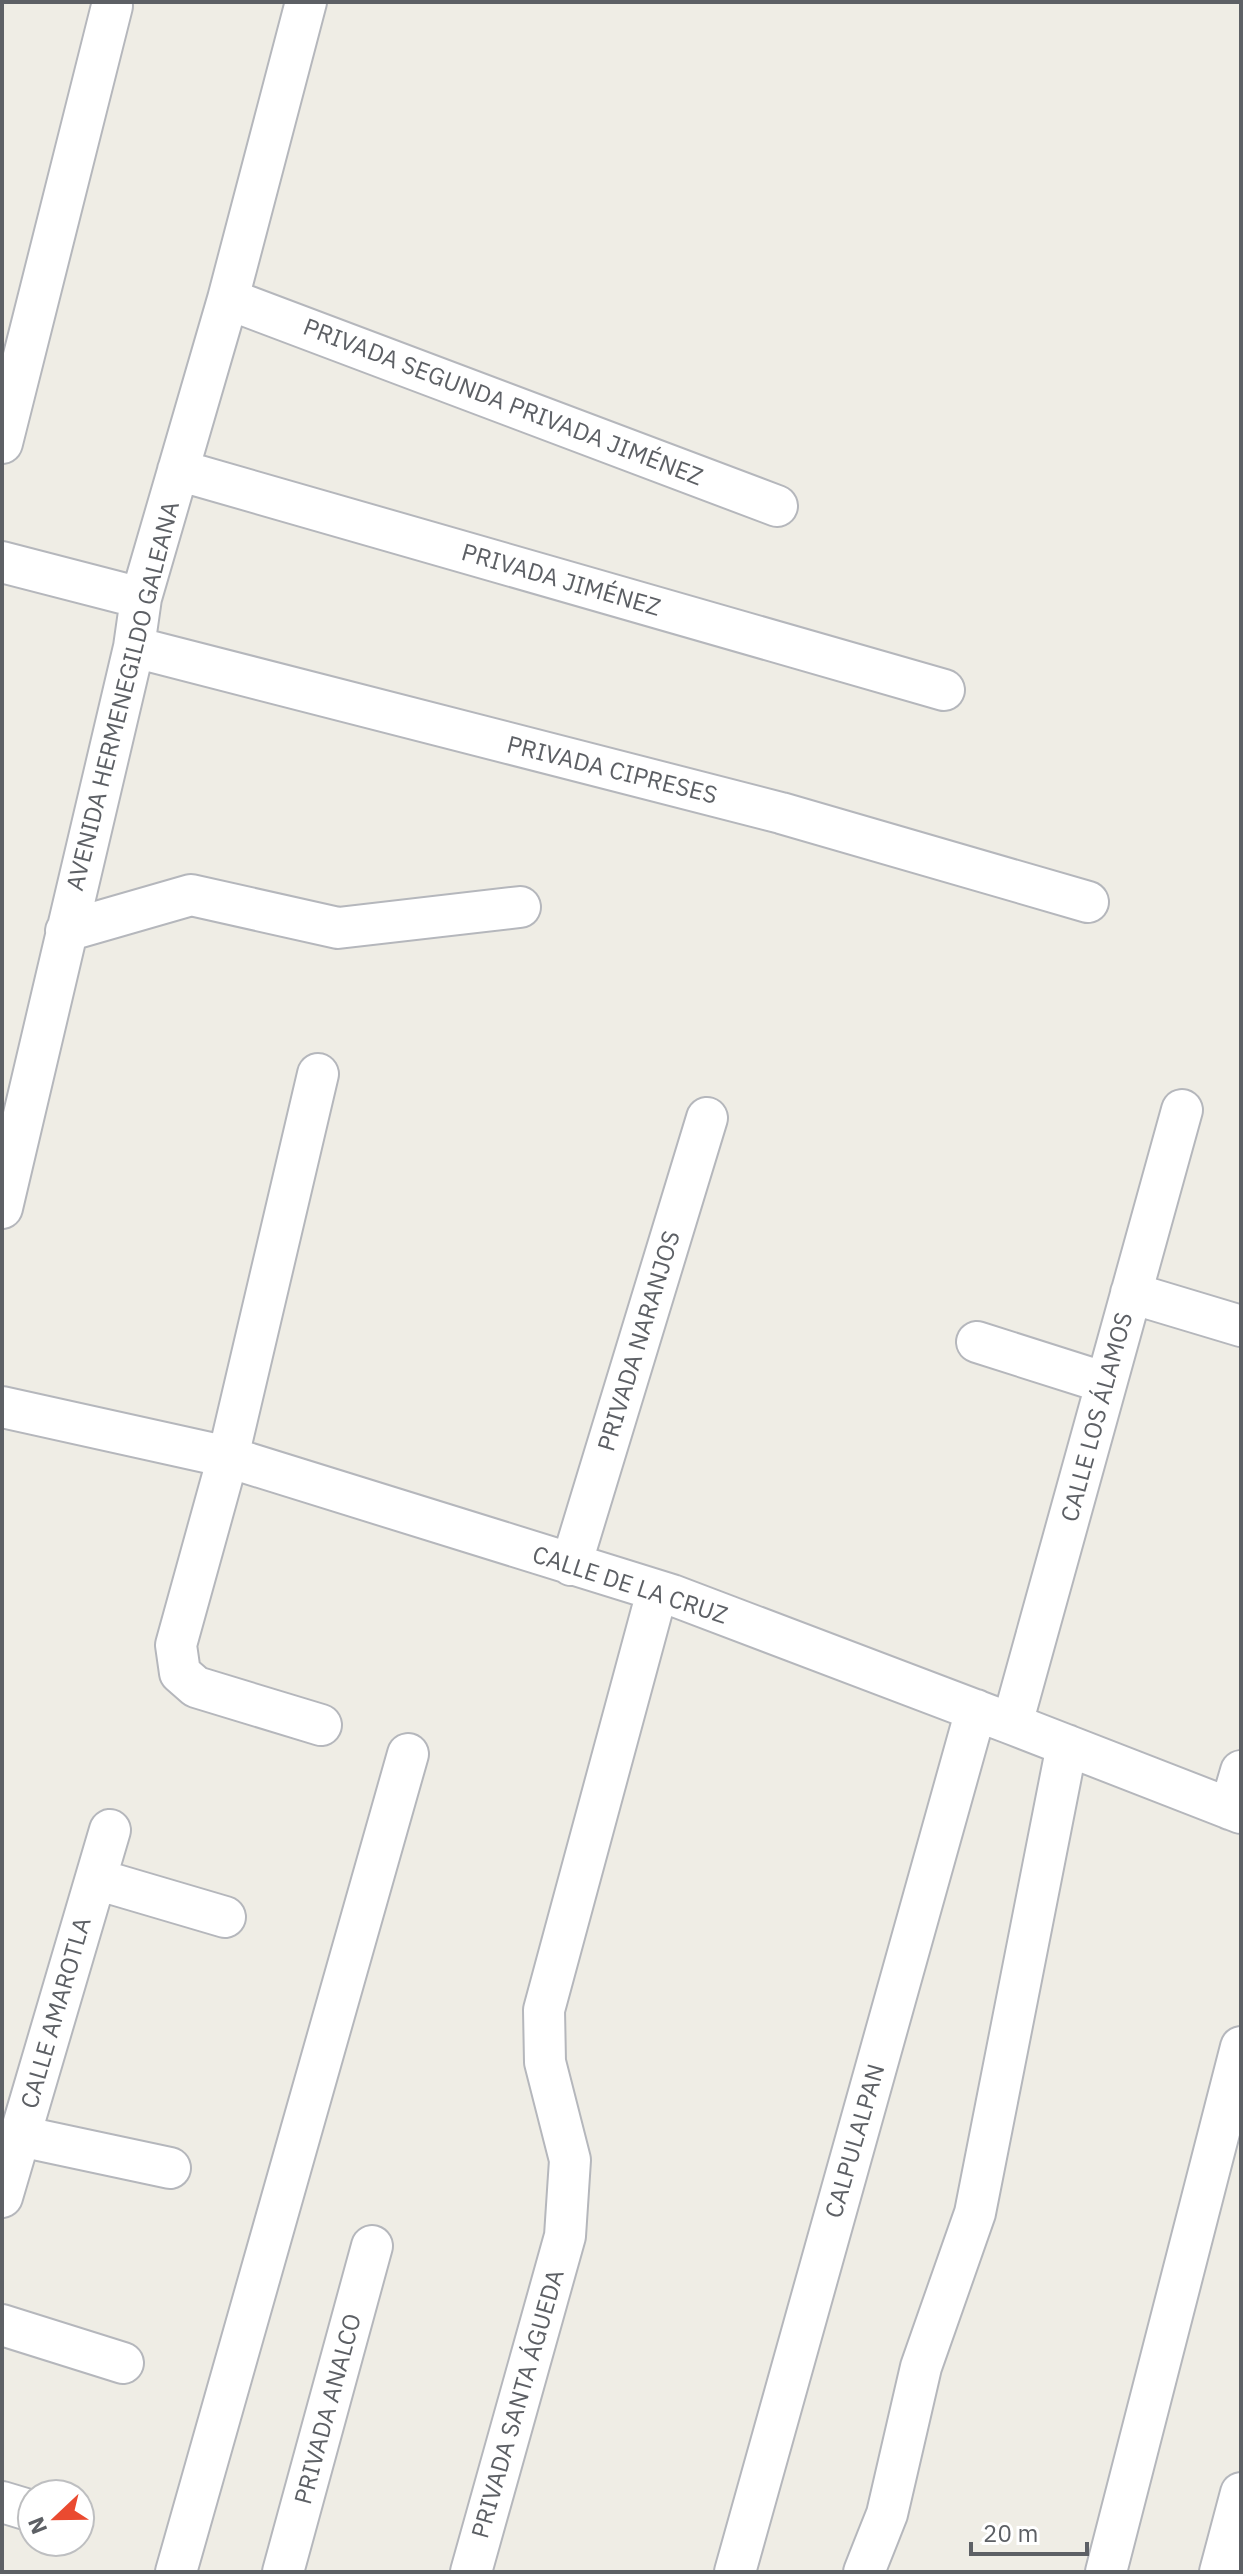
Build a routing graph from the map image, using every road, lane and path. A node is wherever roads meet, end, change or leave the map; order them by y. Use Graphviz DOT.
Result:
graph roads {
  1 [pos="306,2"];
  2 [pos="112,6"];
  3 [pos="228,299"];
  4 [pos="2,443"];
  5 [pos="178,470"];
  6 [pos="777,506"];
  7 [pos="2,562"];
  8 [pos="141,598"];
  9 [pos="134,647"];
  10 [pos="944,690"];
  11 [pos="1088,902"];
  12 [pos="520,907"];
  13 [pos="66,931"];
  14 [pos="318,1074"];
  15 [pos="1182,1110"];
  16 [pos="707,1118"];
  17 [pos="2,1208"];
  18 [pos="1131,1293"];
  19 [pos="1241,1326"];
  20 [pos="977,1342"];
  21 [pos="1106,1383"];
  22 [pos="2,1407"];
  23 [pos="228,1457"];
  24 [pos="571,1565"];
  25 [pos="657,1592"];
  26 [pos="994,1717"];
  27 [pos="321,1725"];
  28 [pos="1067,1745"];
  29 [pos="408,1754"];
  30 [pos="1237,1798"];
  31 [pos="110,1830"];
  32 [pos="96,1879"];
  33 [pos="225,1917"];
  34 [pos="1241,2047"];
  35 [pos="20,2136"];
  36 [pos="170,2168"];
  37 [pos="2,2197"];
  38 [pos="372,2246"];
  39 [pos="2,2325"];
  40 [pos="123,2363"];
  41 [pos="1241,2493"];
  42 [pos="176,2572"];
  43 [pos="283,2572"];
  44 [pos="471,2572"];
  45 [pos="735,2572"];
  46 [pos="864,2572"];
  47 [pos="1106,2572"];
  48 [pos="1220,2572"];
  1 -- 3 [label="street, AVENIDA HERMENEGILDO GALEANA"];
  2 -- 4 [label="street"];
  3 -- 5 [label="street, AVENIDA HERMENEGILDO GALEANA"];
  3 -- 6 [label="street, PRIVADA SEGUNDA PRIVADA JIMÉNEZ"];
  5 -- 8 [label="street, AVENIDA HERMENEGILDO GALEANA"];
  5 -- 10 [label="street, PRIVADA JIMÉNEZ"];
  7 -- 8 [label="street"];
  8 -- 9 [label="street, AVENIDA HERMENEGILDO GALEANA"];
  9 -- 11 [label="street, PRIVADA CIPRESES"];
  9 -- 13 [label="street, AVENIDA HERMENEGILDO GALEANA"];
  12 -- 13 [label="street"];
  13 -- 17 [label="street, AVENIDA HERMENEGILDO GALEANA"];
  14 -- 23 [label="street"];
  15 -- 18 [label="street, CALLE LOS ÁLAMOS"];
  16 -- 24 [label="street, PRIVADA NARANJOS"];
  18 -- 19 [label="street"];
  18 -- 21 [label="street, CALLE LOS ÁLAMOS"];
  20 -- 21 [label="street"];
  21 -- 26 [label="street, CALLE LOS ÁLAMOS"];
  22 -- 23 [label="street, CALLE DE LA CRUZ"];
  23 -- 24 [label="street, CALLE DE LA CRUZ"];
  23 -- 27 [label="street"];
  24 -- 25 [label="street, CALLE DE LA CRUZ"];
  25 -- 26 [label="street, CALLE DE LA CRUZ"];
  25 -- 44 [label="street, PRIVADA SANTA ÁGUEDA"];
  26 -- 28 [label="street, CALLE DE LA CRUZ"];
  26 -- 45 [label="street, CALPULALPAN"];
  28 -- 30 [label="street, CALLE DE LA CRUZ"];
  28 -- 46 [label="street"];
  29 -- 42 [label="street"];
  31 -- 32 [label="street, CALLE AMAROTLA"];
  32 -- 33 [label="street"];
  32 -- 35 [label="street, CALLE AMAROTLA"];
  34 -- 47 [label="street"];
  35 -- 36 [label="street"];
  35 -- 37 [label="street, CALLE AMAROTLA"];
  38 -- 43 [label="street, PRIVADA ANALCO"];
  39 -- 40 [label="street"];
  41 -- 48 [label="street"];
}
